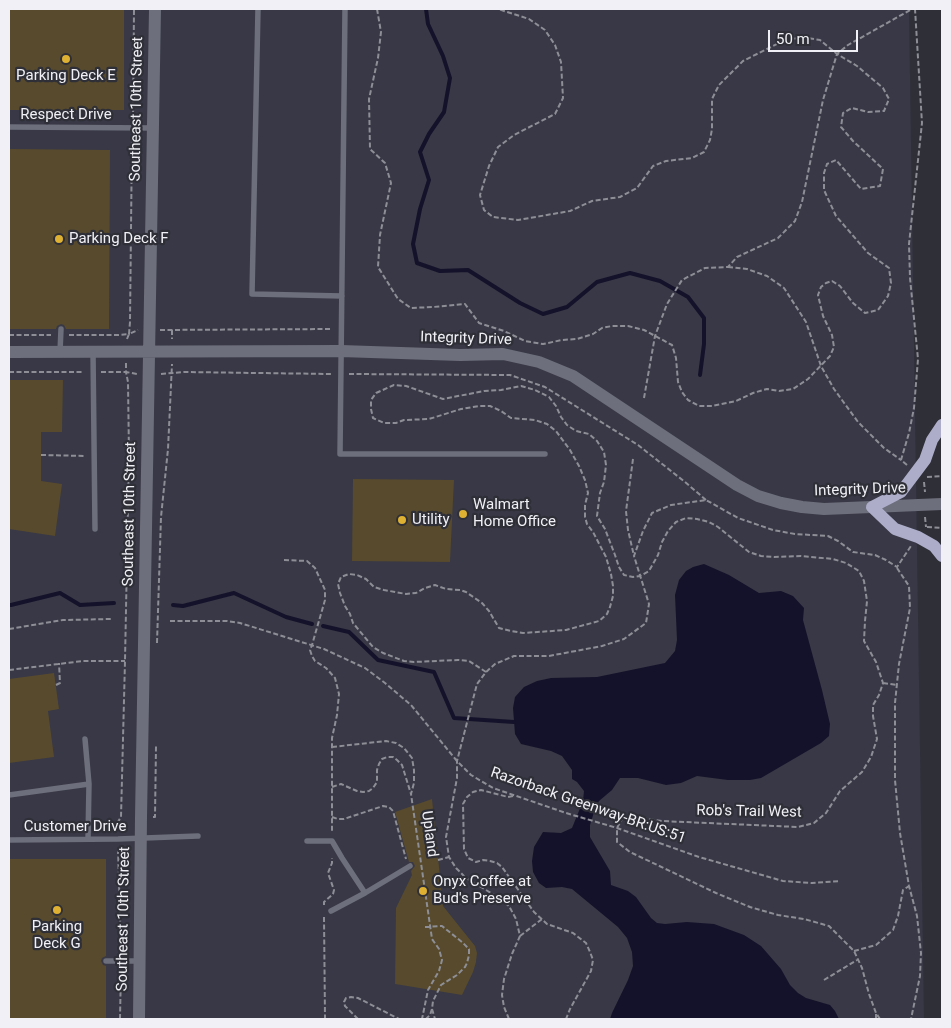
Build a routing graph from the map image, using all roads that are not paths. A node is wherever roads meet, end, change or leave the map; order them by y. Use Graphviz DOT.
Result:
graph roads {
  1 [pos="155,9"];
  2 [pos="258,9"];
  3 [pos="344,9"];
  4 [pos="9,127"];
  5 [pos="153,128"];
  6 [pos="342,296"];
  7 [pos="61,332"];
  8 [pos="9,352"];
  9 [pos="60,352"];
  10 [pos="93,352"];
  11 [pos="150,352"];
  12 [pos="341,352"];
  13 [pos="942,425"];
  14 [pos="545,454"];
  15 [pos="942,504"];
  16 [pos="872,507"];
  17 [pos="95,529"];
  18 [pos="942,556"];
  19 [pos="85,739"];
  20 [pos="89,784"];
  21 [pos="9,795"];
  22 [pos="198,836"];
  23 [pos="88,839"];
  24 [pos="141,839"];
  25 [pos="9,840"];
  26 [pos="307,841"];
  27 [pos="409,867"];
  28 [pos="365,893"];
  29 [pos="331,911"];
  30 [pos="106,961"];
  31 [pos="140,961"];
  32 [pos="138,1019"];
  1 -- 5 [label="street, Southeast 10th Street"];
  2 -- 6 [label="lane"];
  3 -- 6 [label="lane"];
  4 -- 5 [label="lane, Respect Drive"];
  5 -- 11 [label="street, Southeast 10th Street"];
  6 -- 12 [label="lane"];
  7 -- 9 [label="lane"];
  8 -- 9 [label="street, Integrity Drive"];
  9 -- 10 [label="street, Integrity Drive"];
  10 -- 11 [label="street, Integrity Drive"];
  10 -- 17 [label="lane"];
  11 -- 12 [label="street, Integrity Drive"];
  11 -- 24 [label="street, Southeast 10th Street"];
  12 -- 14 [label="lane"];
  12 -- 16 [label="street, Integrity Drive"];
  13 -- 16 [label="main road"];
  15 -- 16 [label="street, Integrity Drive"];
  16 -- 18 [label="main road"];
  19 -- 20 [label="lane"];
  20 -- 21 [label="lane"];
  20 -- 23 [label="lane"];
  22 -- 24 [label="lane, Customer Drive"];
  23 -- 24 [label="lane, Customer Drive"];
  23 -- 25 [label="lane, Customer Drive"];
  24 -- 31 [label="street, Southeast 10th Street"];
  26 -- 28 [label="lane"];
  27 -- 28 [label="lane"];
  28 -- 29 [label="lane"];
  30 -- 31 [label="lane"];
  31 -- 32 [label="street, Southeast 10th Street"];
}
